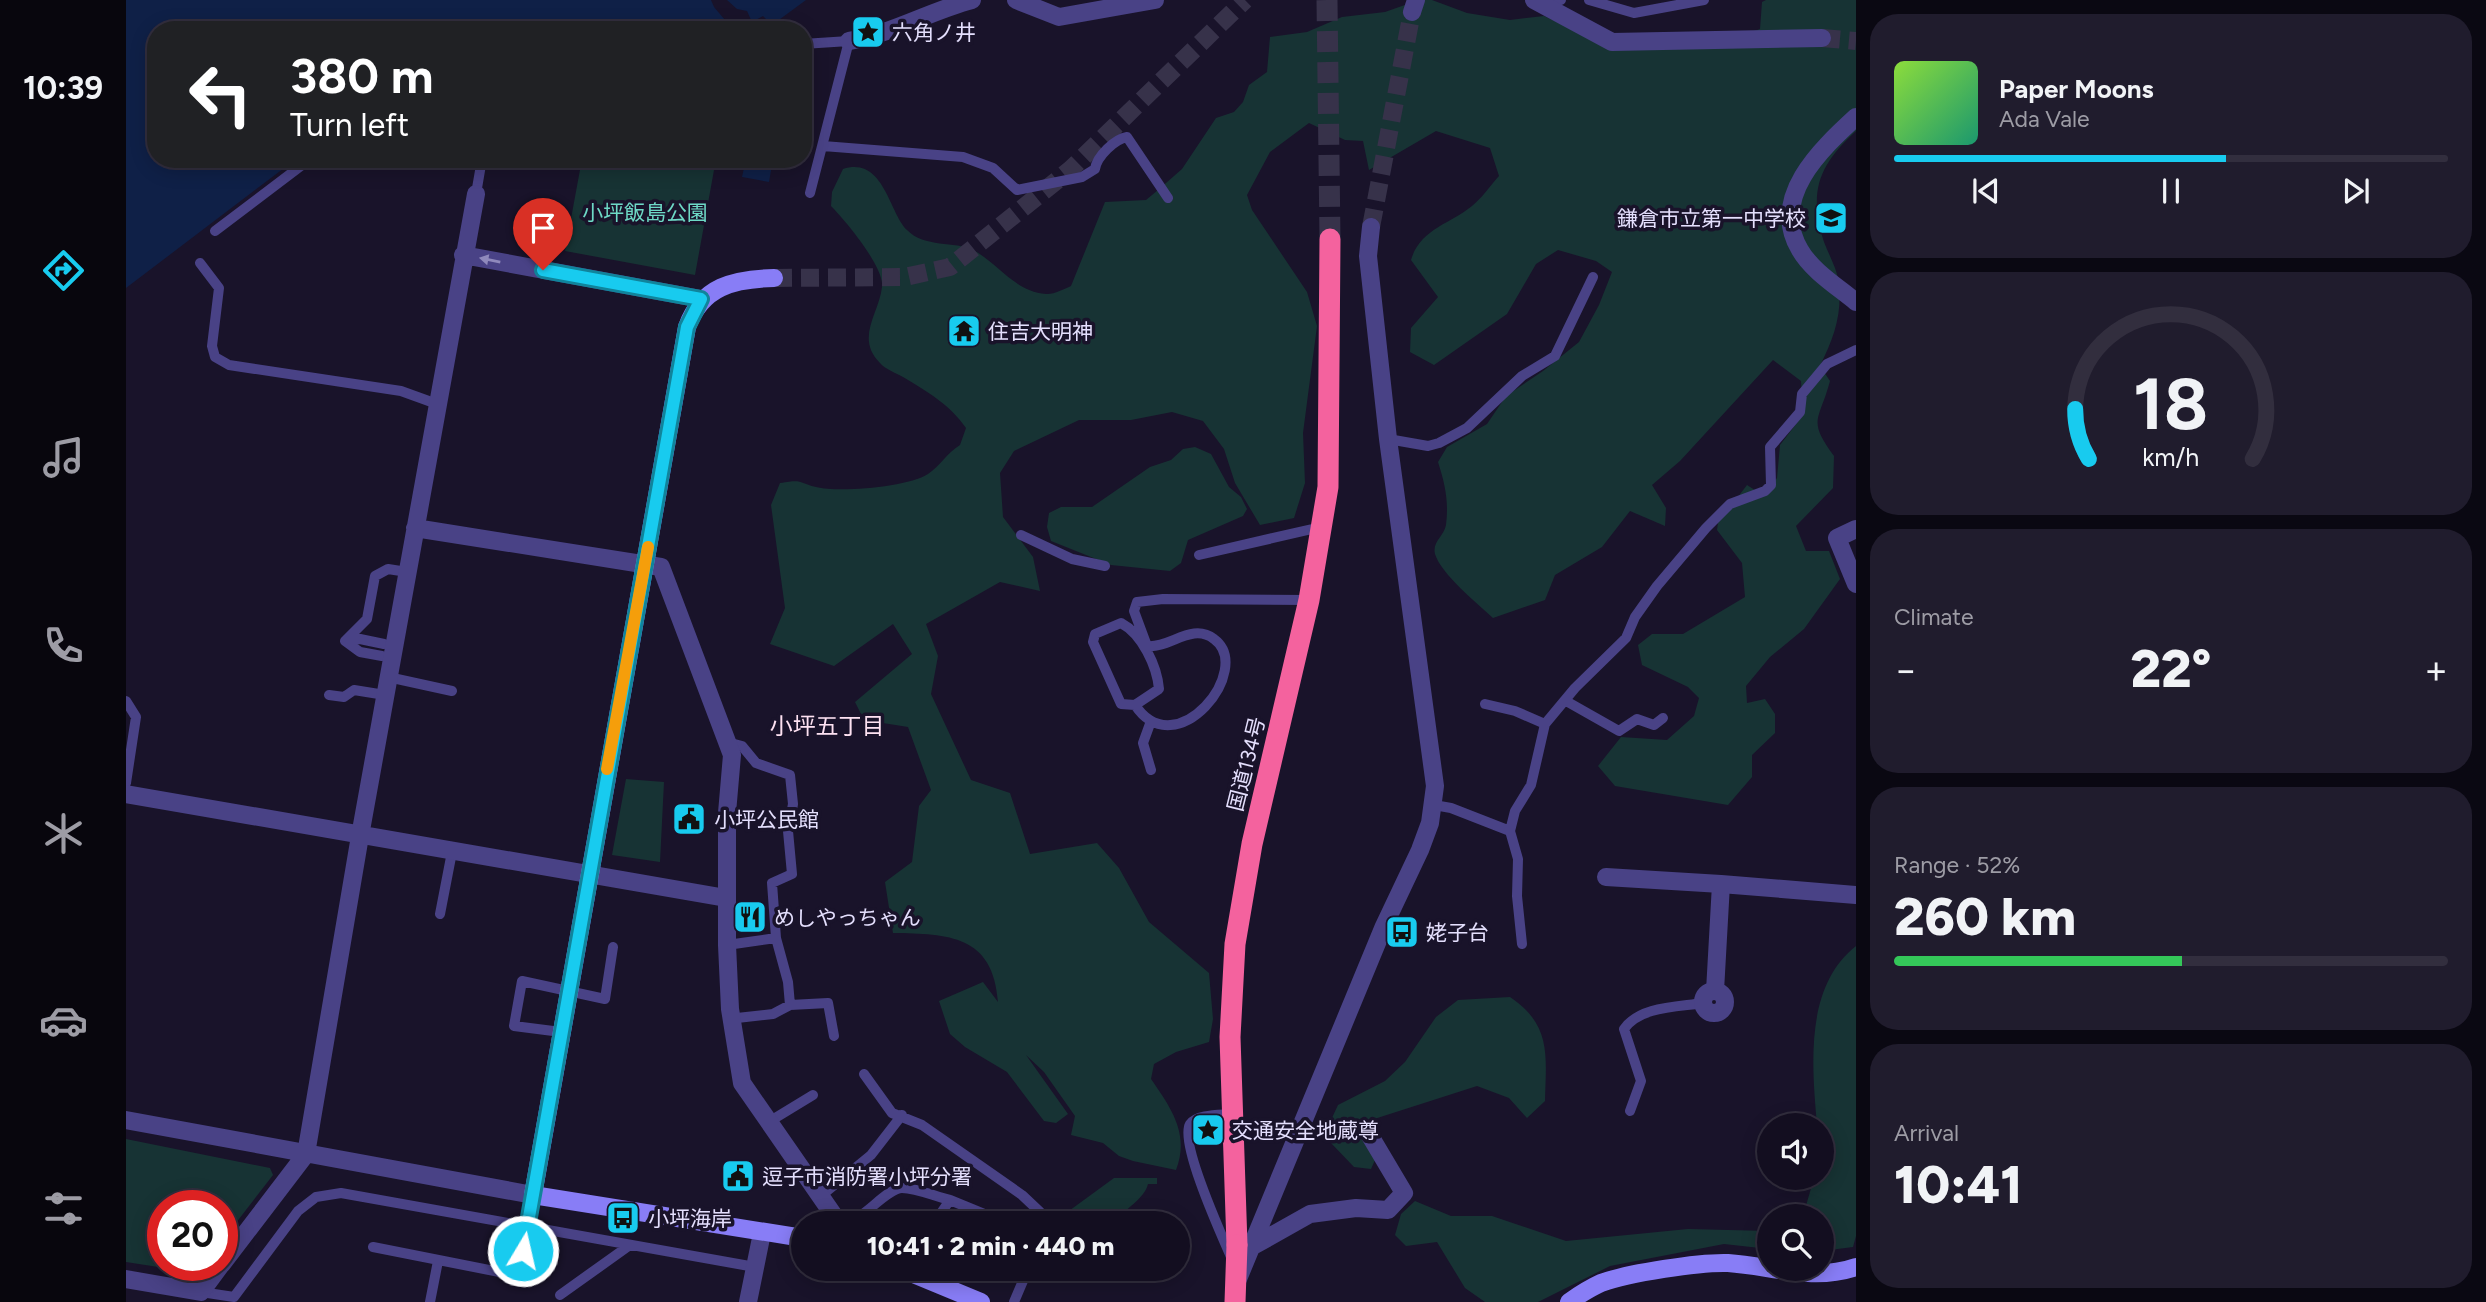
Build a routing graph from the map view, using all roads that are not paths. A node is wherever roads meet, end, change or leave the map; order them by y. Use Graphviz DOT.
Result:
graph roads {
  1 [pos="972,0"];
  2 [pos="1016,0"];
  3 [pos="1155,0"];
  4 [pos="1561,0"];
  5 [pos="1589,0"];
  6 [pos="1704,0"];
  7 [pos="1534,1"];
  8 [pos="1822,37"];
  9 [pos="849,41"];
  10 [pos="812,43"];
  11 [pos="1856,117"];
  12 [pos="823,146"];
  13 [pos="298,168"];
  14 [pos="480,168"];
  15 [pos="810,193"];
  16 [pos="476,194"];
  17 [pos="1168,198"];
  18 [pos="1371,228"];
  19 [pos="215,232"];
  20 [pos="1330,239"];
  21 [pos="463,254"];
  22 [pos="200,263"];
  23 [pos="1593,277"];
  24 [pos="774,278"];
  25 [pos="701,299"];
  26 [pos="1856,302"];
  27 [pos="1856,350"];
  28 [pos="437,404"];
  29 [pos="1388,439"];
  30 [pos="1322,526"];
  31 [pos="415,528"];
  32 [pos="1856,529"];
  33 [pos="1021,535"];
  34 [pos="1199,555"];
  35 [pos="644,565"];
  36 [pos="1105,566"];
  37 [pos="407,572"];
  38 [pos="1856,584"];
  39 [pos="1309,600"];
  40 [pos="345,641"];
  41 [pos="384,644"];
  42 [pos="382,656"];
  43 [pos="388,677"];
  44 [pos="452,691"];
  45 [pos="329,695"];
  46 [pos="385,695"];
  47 [pos="126,701"];
  48 [pos="1566,701"];
  49 [pos="1485,704"];
  50 [pos="1135,705"];
  51 [pos="1663,718"];
  52 [pos="1151,721"];
  53 [pos="1545,724"];
  54 [pos="726,741"];
  55 [pos="1151,770"];
  56 [pos="126,783"];
  57 [pos="126,794"];
  58 [pos="1434,805"];
  59 [pos="1510,831"];
  60 [pos="360,836"];
  61 [pos="452,852"];
  62 [pos="589,875"];
  63 [pos="1606,877"];
  64 [pos="1721,884"];
  65 [pos="1856,895"];
  66 [pos="726,898"];
  67 [pos="440,914"];
  68 [pos="776,938"];
  69 [pos="1522,944"];
  70 [pos="727,945"];
  71 [pos="613,947"];
  72 [pos="568,991"];
  73 [pos="1709,997"];
  74 [pos="790,1005"];
  75 [pos="737,1018"];
  76 [pos="561,1032"];
  77 [pos="834,1036"];
  78 [pos="864,1074"];
  79 [pos="813,1095"];
  80 [pos="1630,1111"];
  81 [pos="1231,1114"];
  82 [pos="902,1115"];
  83 [pos="126,1120"];
  84 [pos="767,1123"];
  85 [pos="1366,1129"];
  86 [pos="306,1154"];
  87 [pos="533,1195"];
  88 [pos="821,1195"];
  89 [pos="950,1200"];
  90 [pos="831,1211"];
  91 [pos="868,1211"];
  92 [pos="942,1211"];
  93 [pos="977,1211"];
  94 [pos="1039,1211"];
  95 [pos="527,1226"];
  96 [pos="762,1233"];
  97 [pos="791,1237"];
  98 [pos="238,1244"];
  99 [pos="630,1245"];
  100 [pos="1245,1246"];
  101 [pos="373,1247"];
  102 [pos="438,1261"];
  103 [pos="755,1267"];
  104 [pos="1856,1267"];
  105 [pos="1238,1277"];
  106 [pos="126,1279"];
  107 [pos="210,1281"];
  108 [pos="931,1281"];
  109 [pos="1023,1281"];
  110 [pos="201,1292"];
  111 [pos="560,1295"];
  112 [pos="430,1302"];
  113 [pos="748,1302"];
  114 [pos="981,1302"];
  115 [pos="1014,1302"];
  116 [pos="1237,1302"];
  117 [pos="1569,1302"];
  1 -- 9 [label="street"];
  2 -- 3 [label="street"];
  4 -- 7 [label="lane"];
  5 -- 6 [label="lane"];
  7 -- 8 [label="street"];
  9 -- 10 [label="lane"];
  9 -- 12 [label="lane"];
  11 -- 26 [label="street"];
  12 -- 15 [label="lane"];
  12 -- 17 [label="lane"];
  13 -- 19 [label="lane"];
  14 -- 16 [label="lane"];
  16 -- 21 [label="street"];
  18 -- 29 [label="street"];
  20 -- 30 [label="highway, 国道134号"];
  25 -- 21 [label="street, one-way"];
  21 -- 28 [label="street"];
  22 -- 28 [label="lane"];
  23 -- 29 [label="lane"];
  24 -- 25 [label="street"];
  25 -- 35 [label="street"];
  27 -- 48 [label="lane"];
  28 -- 31 [label="street"];
  29 -- 58 [label="street"];
  30 -- 34 [label="lane"];
  30 -- 39 [label="highway, 国道134号"];
  31 -- 35 [label="street"];
  31 -- 37 [label="street"];
  32 -- 38 [label="street"];
  33 -- 36 [label="lane"];
  35 -- 54 [label="street"];
  35 -- 62 [label="street"];
  37 -- 40 [label="lane"];
  37 -- 43 [label="street"];
  39 -- 52 [label="lane"];
  39 -- 81 [label="highway, 国道134号"];
  40 -- 41 [label="lane"];
  40 -- 42 [label="lane"];
  43 -- 44 [label="lane"];
  43 -- 46 [label="street"];
  45 -- 46 [label="lane"];
  46 -- 60 [label="street"];
  47 -- 56 [label="lane"];
  48 -- 51 [label="lane"];
  48 -- 53 [label="lane"];
  49 -- 53 [label="lane"];
  50 -- 50 [label="lane"];
  50 -- 52 [label="lane"];
  52 -- 55 [label="lane"];
  53 -- 59 [label="lane"];
  54 -- 66 [label="street"];
  54 -- 68 [label="lane"];
  57 -- 60 [label="street"];
  58 -- 59 [label="lane"];
  58 -- 100 [label="street"];
  59 -- 69 [label="lane"];
  60 -- 61 [label="street"];
  60 -- 86 [label="street"];
  61 -- 62 [label="street"];
  61 -- 67 [label="lane"];
  62 -- 66 [label="street"];
  62 -- 72 [label="street"];
  63 -- 64 [label="street"];
  64 -- 65 [label="street"];
  64 -- 73 [label="street"];
  66 -- 70 [label="street"];
  68 -- 70 [label="lane"];
  68 -- 74 [label="lane"];
  70 -- 84 [label="street"];
  71 -- 72 [label="lane"];
  72 -- 76 [label="street"];
  72 -- 76 [label="lane"];
  73 -- 80 [label="lane"];
  74 -- 75 [label="lane"];
  74 -- 77 [label="lane"];
  76 -- 87 [label="street"];
  78 -- 82 [label="lane"];
  79 -- 84 [label="lane"];
  81 -- 100 [label="highway, 国道134号"];
  81 -- 105 [label="lane"];
  82 -- 88 [label="lane"];
  82 -- 94 [label="lane"];
  83 -- 86 [label="street"];
  84 -- 88 [label="street"];
  85 -- 100 [label="street"];
  86 -- 87 [label="street"];
  86 -- 98 [label="street"];
  87 -- 95 [label="lane"];
  87 -- 96 [label="street"];
  88 -- 90 [label="street"];
  89 -- 91 [label="lane"];
  89 -- 92 [label="lane"];
  89 -- 93 [label="lane"];
  95 -- 99 [label="lane"];
  95 -- 102 [label="lane"];
  95 -- 110 [label="lane"];
  96 -- 97 [label="street"];
  96 -- 103 [label="street"];
  99 -- 103 [label="lane"];
  99 -- 111 [label="lane"];
  100 -- 105 [label="street"];
  100 -- 116 [label="highway, 国道134号, bridge"];
  101 -- 102 [label="lane"];
  102 -- 112 [label="lane"];
  103 -- 113 [label="street"];
  104 -- 117 [label="street"];
  105 -- 116 [label="street"];
  106 -- 110 [label="street"];
  107 -- 110 [label="street"];
  108 -- 114 [label="street"];
  109 -- 115 [label="lane"];
}
